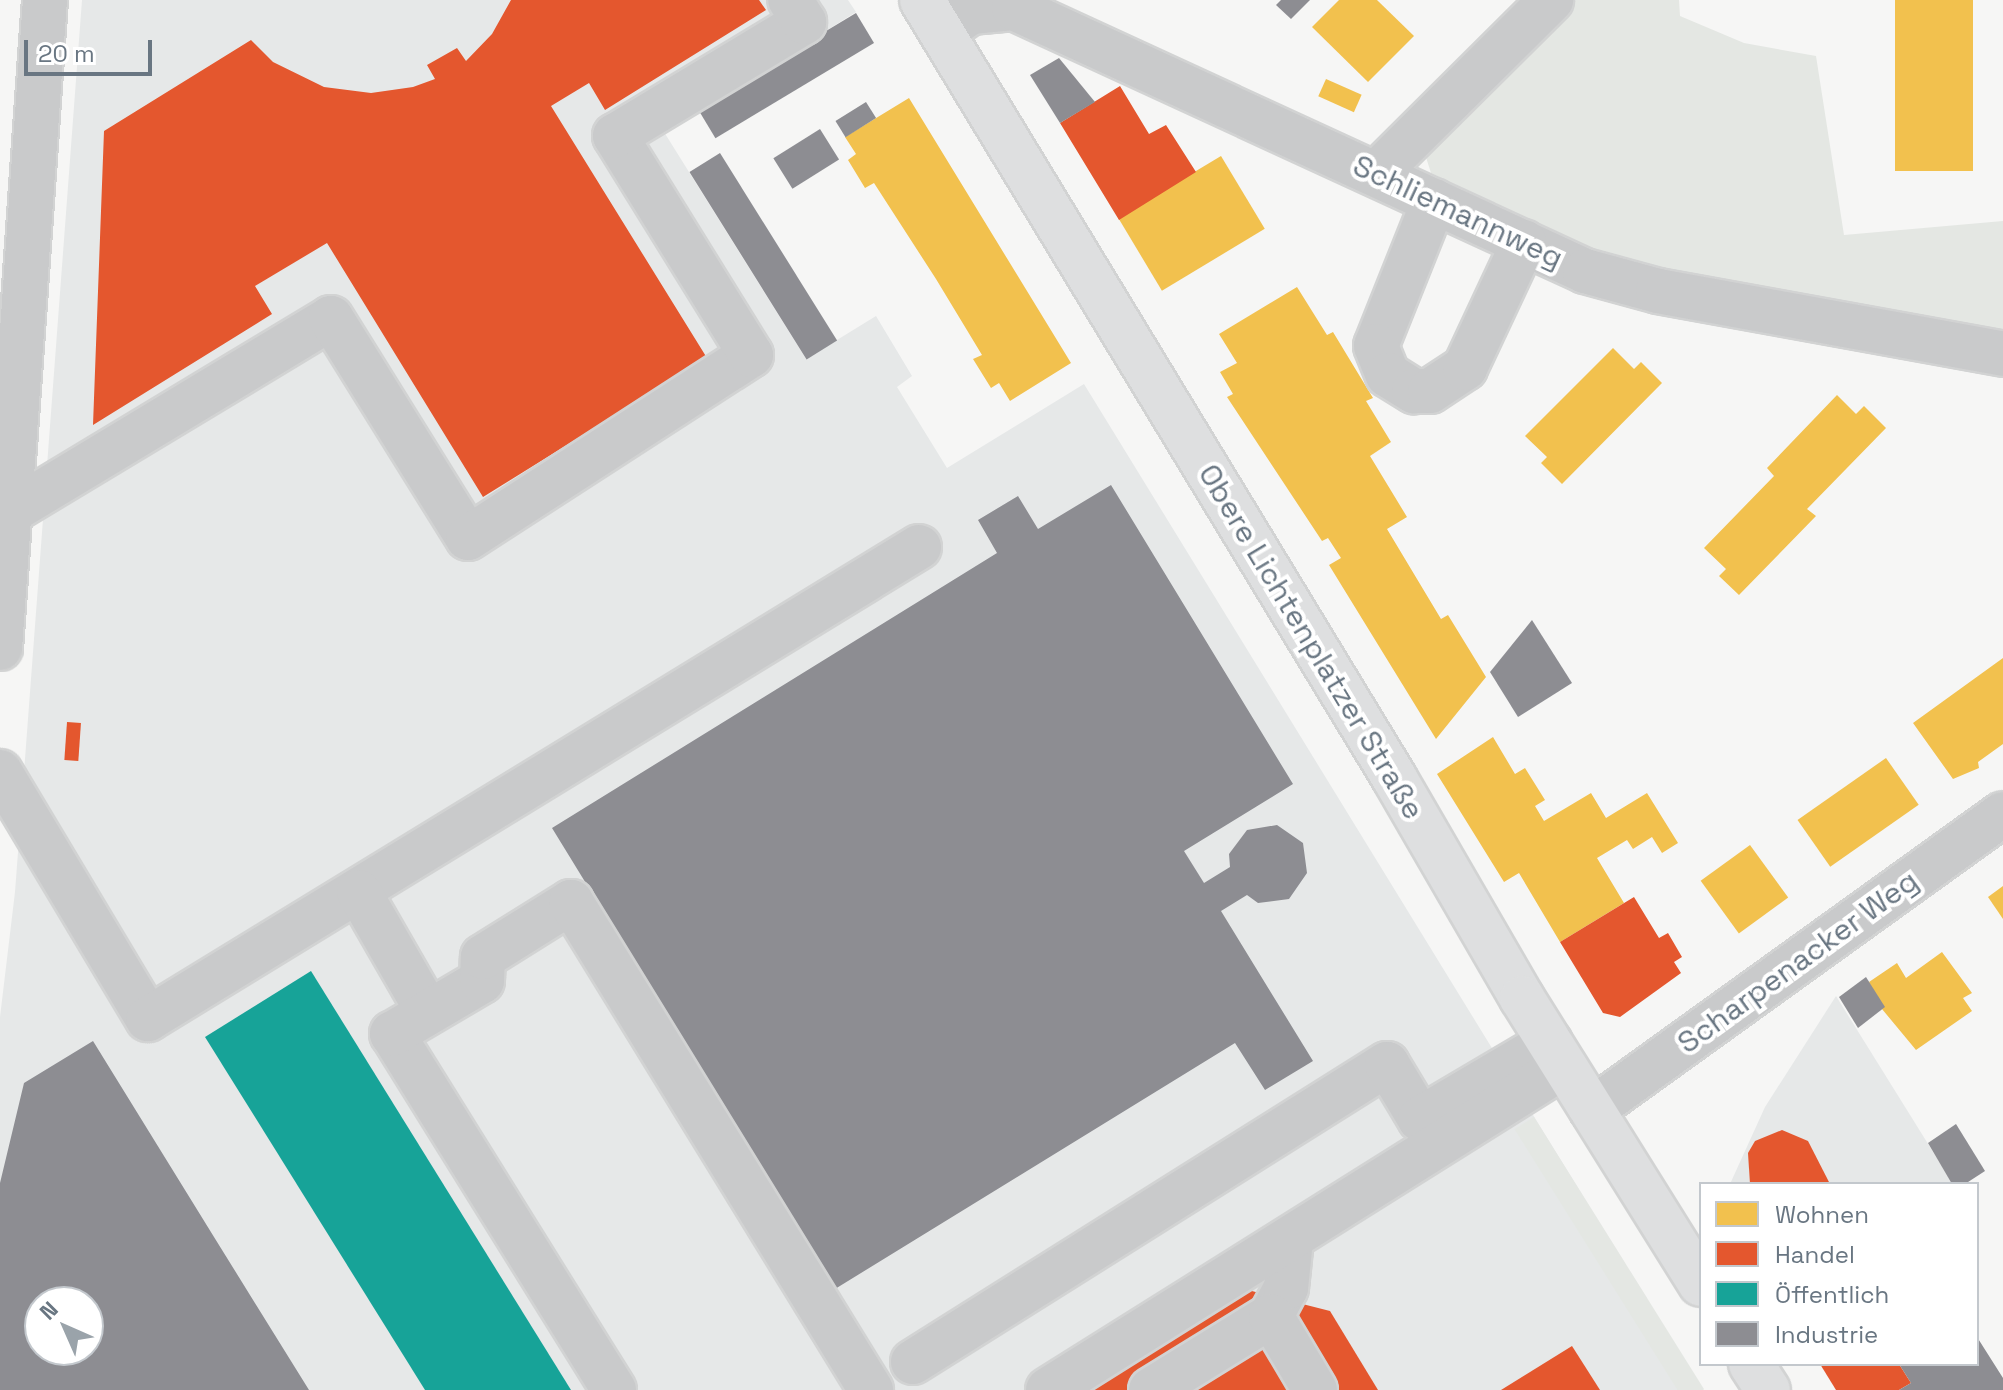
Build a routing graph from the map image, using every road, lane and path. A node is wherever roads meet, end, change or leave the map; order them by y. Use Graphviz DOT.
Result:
graph roads {
  1 [pos="45,0"];
  2 [pos="790,0"];
  3 [pos="1551,0"];
  4 [pos="932,16"];
  5 [pos="1376,174"];
  6 [pos="1434,201"];
  7 [pos="1524,242"];
  8 [pos="2003,354"];
  9 [pos="8,513"];
  10 [pos="919,547"];
  11 [pos="0,648"];
  12 [pos="0,772"];
  13 [pos="2003,814"];
  14 [pos="359,892"];
  15 [pos="428,1012"];
  16 [pos="1557,1054"];
  17 [pos="1592,1110"];
  18 [pos="1291,1240"];
  19 [pos="1699,1281"];
  20 [pos="1271,1316"];
  21 [pos="913,1362"];
  22 [pos="1752,1366"];
  23 [pos="1304,1386"];
  24 [pos="614,1390"];
  25 [pos="871,1390"];
  26 [pos="1048,1390"];
  27 [pos="1151,1390"];
  28 [pos="1768,1390"];
  1 -- 9 [label="street"];
  2 -- 9 [label="street"];
  3 -- 5 [label="street"];
  4 -- 5 [label="street, Schliemannweg"];
  4 -- 16 [label="main road, Obere Lichtenplatzer Straße"];
  5 -- 6 [label="street, Schliemannweg"];
  6 -- 7 [label="street, Schliemannweg"];
  6 -- 7 [label="street"];
  7 -- 8 [label="street, Schliemannweg"];
  9 -- 11 [label="street"];
  10 -- 14 [label="street"];
  12 -- 14 [label="street"];
  13 -- 17 [label="street, Scharpenacker Weg"];
  14 -- 15 [label="street"];
  15 -- 24 [label="street"];
  15 -- 25 [label="street"];
  16 -- 17 [label="main road, Obere Lichtenplatzer Straße"];
  16 -- 18 [label="street"];
  16 -- 21 [label="street"];
  17 -- 19 [label="main road, Obere Lichtenplatzer Straße"];
  18 -- 20 [label="street"];
  18 -- 26 [label="street"];
  20 -- 23 [label="street"];
  20 -- 27 [label="street"];
  22 -- 28 [label="main road"];
}
